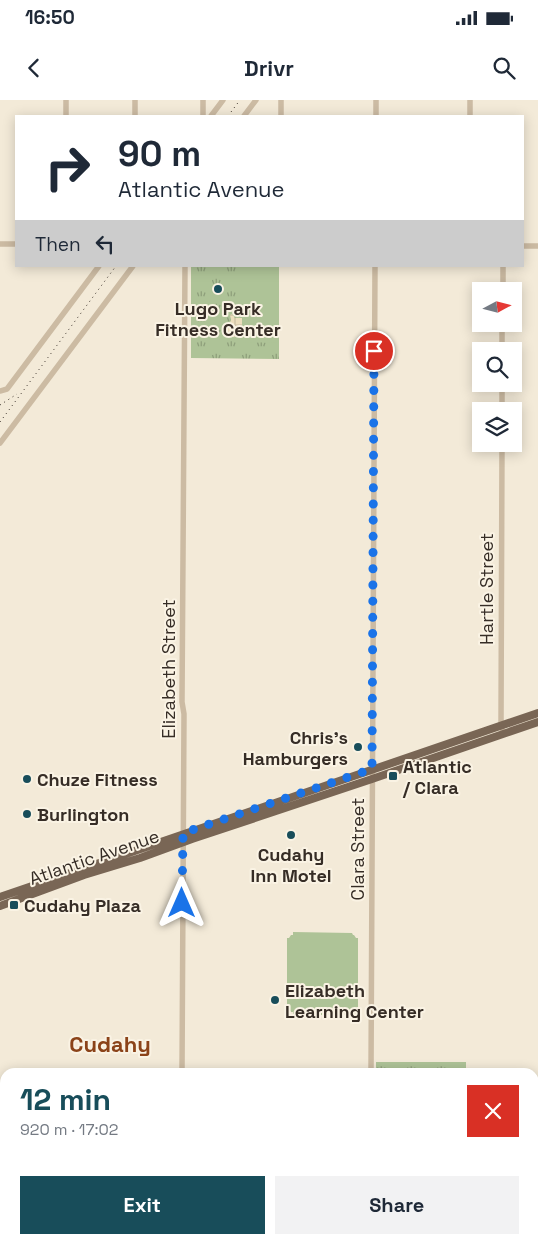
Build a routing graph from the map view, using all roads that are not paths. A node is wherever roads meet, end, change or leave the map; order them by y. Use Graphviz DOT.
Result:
graph roads {
  1 [pos="66,100"];
  2 [pos="135,100"];
  3 [pos="203,100"];
  4 [pos="223,100"];
  5 [pos="256,100"];
  6 [pos="281,100"];
  7 [pos="376,100"];
  8 [pos="470,100"];
  9 [pos="66,115"];
  10 [pos="135,115"];
  11 [pos="203,115"];
  12 [pos="212,115"];
  13 [pos="245,115"];
  14 [pos="281,115"];
  15 [pos="376,115"];
  16 [pos="470,115"];
  17 [pos="0,244"];
  18 [pos="15,244"];
  19 [pos="524,246"];
  20 [pos="538,246"];
  21 [pos="98,267"];
  22 [pos="131,267"];
  23 [pos="185,267"];
  24 [pos="375,267"];
  25 [pos="503,267"];
  26 [pos="503,282"];
  27 [pos="0,391"];
  28 [pos="0,443"];
  29 [pos="502,452"];
  30 [pos="538,713"];
  31 [pos="538,722"];
  32 [pos="501,726"];
  33 [pos="503,734"];
  34 [pos="372,769"];
  35 [pos="372,779"];
  36 [pos="183,833"];
  37 [pos="183,842"];
  38 [pos="0,896"];
  39 [pos="0,906"];
  40 [pos="182,1068"];
  41 [pos="372,1068"];
  1 -- 9 [label="street"];
  2 -- 10 [label="street"];
  3 -- 11 [label="street"];
  4 -- 12 [label="street"];
  5 -- 13 [label="street"];
  6 -- 14 [label="street"];
  7 -- 15 [label="street"];
  8 -- 16 [label="street"];
  17 -- 18 [label="street"];
  19 -- 20 [label="street"];
  21 -- 27 [label="street"];
  22 -- 28 [label="street"];
  23 -- 36 [label="street, Elizabeth Street"];
  24 -- 34 [label="street, Clara Street"];
  25 -- 26 [label="street"];
  29 -- 32 [label="street, Hartle Street"];
  30 -- 32 [label="main road, Atlantic Avenue"];
  31 -- 33 [label="main road, Atlantic Avenue"];
  32 -- 33 [label="street, Hartle Street"];
  32 -- 34 [label="main road, Atlantic Avenue"];
  33 -- 35 [label="main road, Atlantic Avenue"];
  34 -- 35 [label="street, Clara Street"];
  34 -- 36 [label="main road, Atlantic Avenue"];
  35 -- 37 [label="main road, Atlantic Avenue"];
  35 -- 41 [label="street, Clara Street"];
  36 -- 37 [label="street, Elizabeth Street"];
  36 -- 38 [label="main road, Atlantic Avenue"];
  37 -- 39 [label="main road, Atlantic Avenue"];
  37 -- 40 [label="street, Elizabeth Street"];
}
